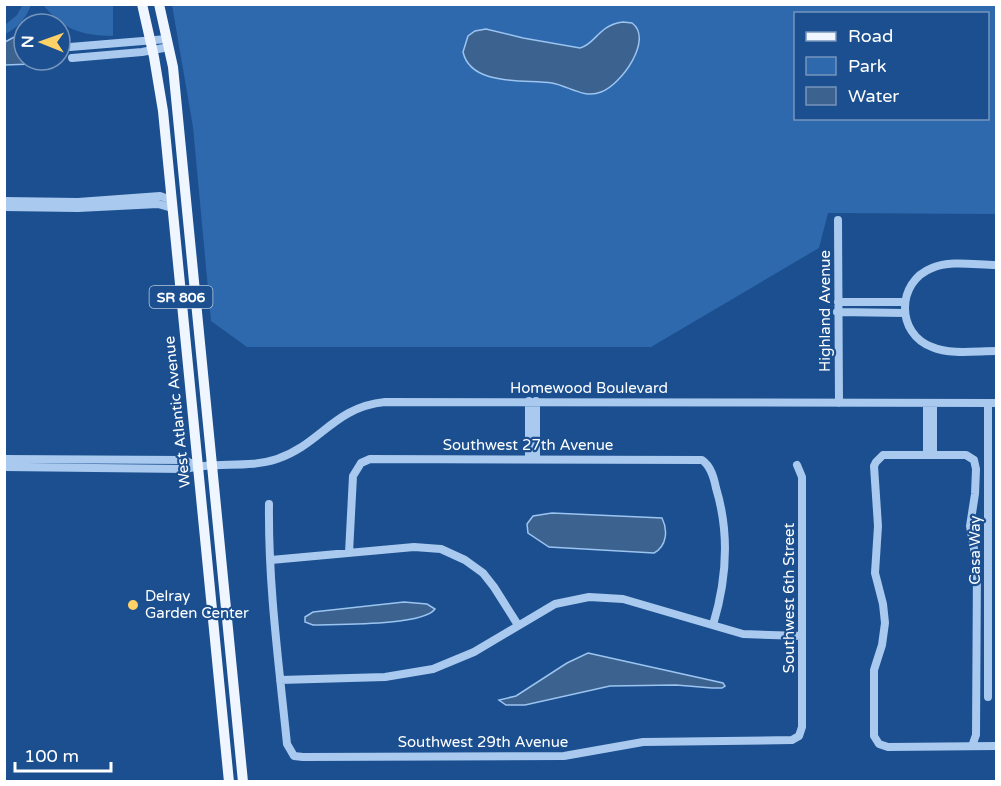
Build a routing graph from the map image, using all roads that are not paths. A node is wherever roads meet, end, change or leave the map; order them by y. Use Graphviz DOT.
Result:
graph roads {
  1 [pos="142,4"];
  2 [pos="159,4"];
  3 [pos="168,43"];
  4 [pos="152,45"];
  5 [pos="72,47"];
  6 [pos="72,58"];
  7 [pos="4,201"];
  8 [pos="172,204"];
  9 [pos="4,207"];
  10 [pos="838,220"];
  11 [pos="189,228"];
  12 [pos="996,265"];
  13 [pos="838,302"];
  14 [pos="905,308"];
  15 [pos="837,312"];
  16 [pos="996,351"];
  17 [pos="532,401"];
  18 [pos="839,403"];
  19 [pos="930,403"];
  20 [pos="992,403"];
  21 [pos="993,424"];
  22 [pos="930,454"];
  23 [pos="4,459"];
  24 [pos="532,459"];
  25 [pos="212,465"];
  26 [pos="797,465"];
  27 [pos="198,466"];
  28 [pos="4,467"];
  29 [pos="269,504"];
  30 [pos="349,553"];
  31 [pos="271,560"];
  32 [pos="518,625"];
  33 [pos="713,625"];
  34 [pos="802,636"];
  35 [pos="232,670"];
  36 [pos="218,671"];
  37 [pos="280,680"];
  38 [pos="988,697"];
  39 [pos="802,732"];
  40 [pos="972,746"];
  41 [pos="996,746"];
  42 [pos="229,782"];
  43 [pos="243,782"];
  1 -- 4 [label="main road, West Atlantic Avenue / SR 806"];
  2 -- 3 [label="main road, West Atlantic Avenue / SR 806"];
  3 -- 4 [label="street"];
  3 -- 11 [label="main road, West Atlantic Avenue / SR 806"];
  4 -- 5 [label="street"];
  4 -- 6 [label="street"];
  4 -- 8 [label="main road, West Atlantic Avenue / SR 806"];
  7 -- 8 [label="street"];
  8 -- 9 [label="street"];
  8 -- 11 [label="main road"];
  8 -- 27 [label="main road, West Atlantic Avenue / SR 806"];
  10 -- 13 [label="street, Highland Avenue"];
  11 -- 25 [label="main road, West Atlantic Avenue / SR 806"];
  12 -- 14 [label="street"];
  13 -- 14 [label="street"];
  13 -- 15 [label="street, Highland Avenue"];
  14 -- 15 [label="street"];
  14 -- 16 [label="street"];
  15 -- 18 [label="street, Highland Avenue"];
  17 -- 18 [label="street, Homewood Boulevard"];
  17 -- 24 [label="street"];
  17 -- 25 [label="street, Homewood Boulevard"];
  18 -- 19 [label="street, Homewood Boulevard"];
  19 -- 20 [label="street, Homewood Boulevard"];
  19 -- 22 [label="street"];
  20 -- 21 [label="street, Casa Way"];
  21 -- 38 [label="street, Casa Way"];
  22 -- 40 [label="street"];
  22 -- 40 [label="street"];
  23 -- 27 [label="street"];
  24 -- 30 [label="street, Southwest 27th Avenue"];
  24 -- 33 [label="street, Southwest 27th Avenue"];
  25 -- 27 [label="street, Homewood Boulevard"];
  25 -- 35 [label="main road, West Atlantic Avenue / SR 806"];
  26 -- 34 [label="street, Southwest 6th Street"];
  27 -- 28 [label="street"];
  27 -- 36 [label="main road, West Atlantic Avenue / SR 806"];
  29 -- 31 [label="street"];
  30 -- 31 [label="street"];
  30 -- 32 [label="street"];
  31 -- 37 [label="street"];
  32 -- 33 [label="street"];
  32 -- 37 [label="street"];
  33 -- 34 [label="street"];
  34 -- 39 [label="street, Southwest 6th Street"];
  35 -- 36 [label="main road"];
  35 -- 43 [label="main road, West Atlantic Avenue / SR 806"];
  36 -- 42 [label="main road, West Atlantic Avenue / SR 806"];
  37 -- 39 [label="street, Southwest 29th Avenue"];
  40 -- 41 [label="street"];
}
